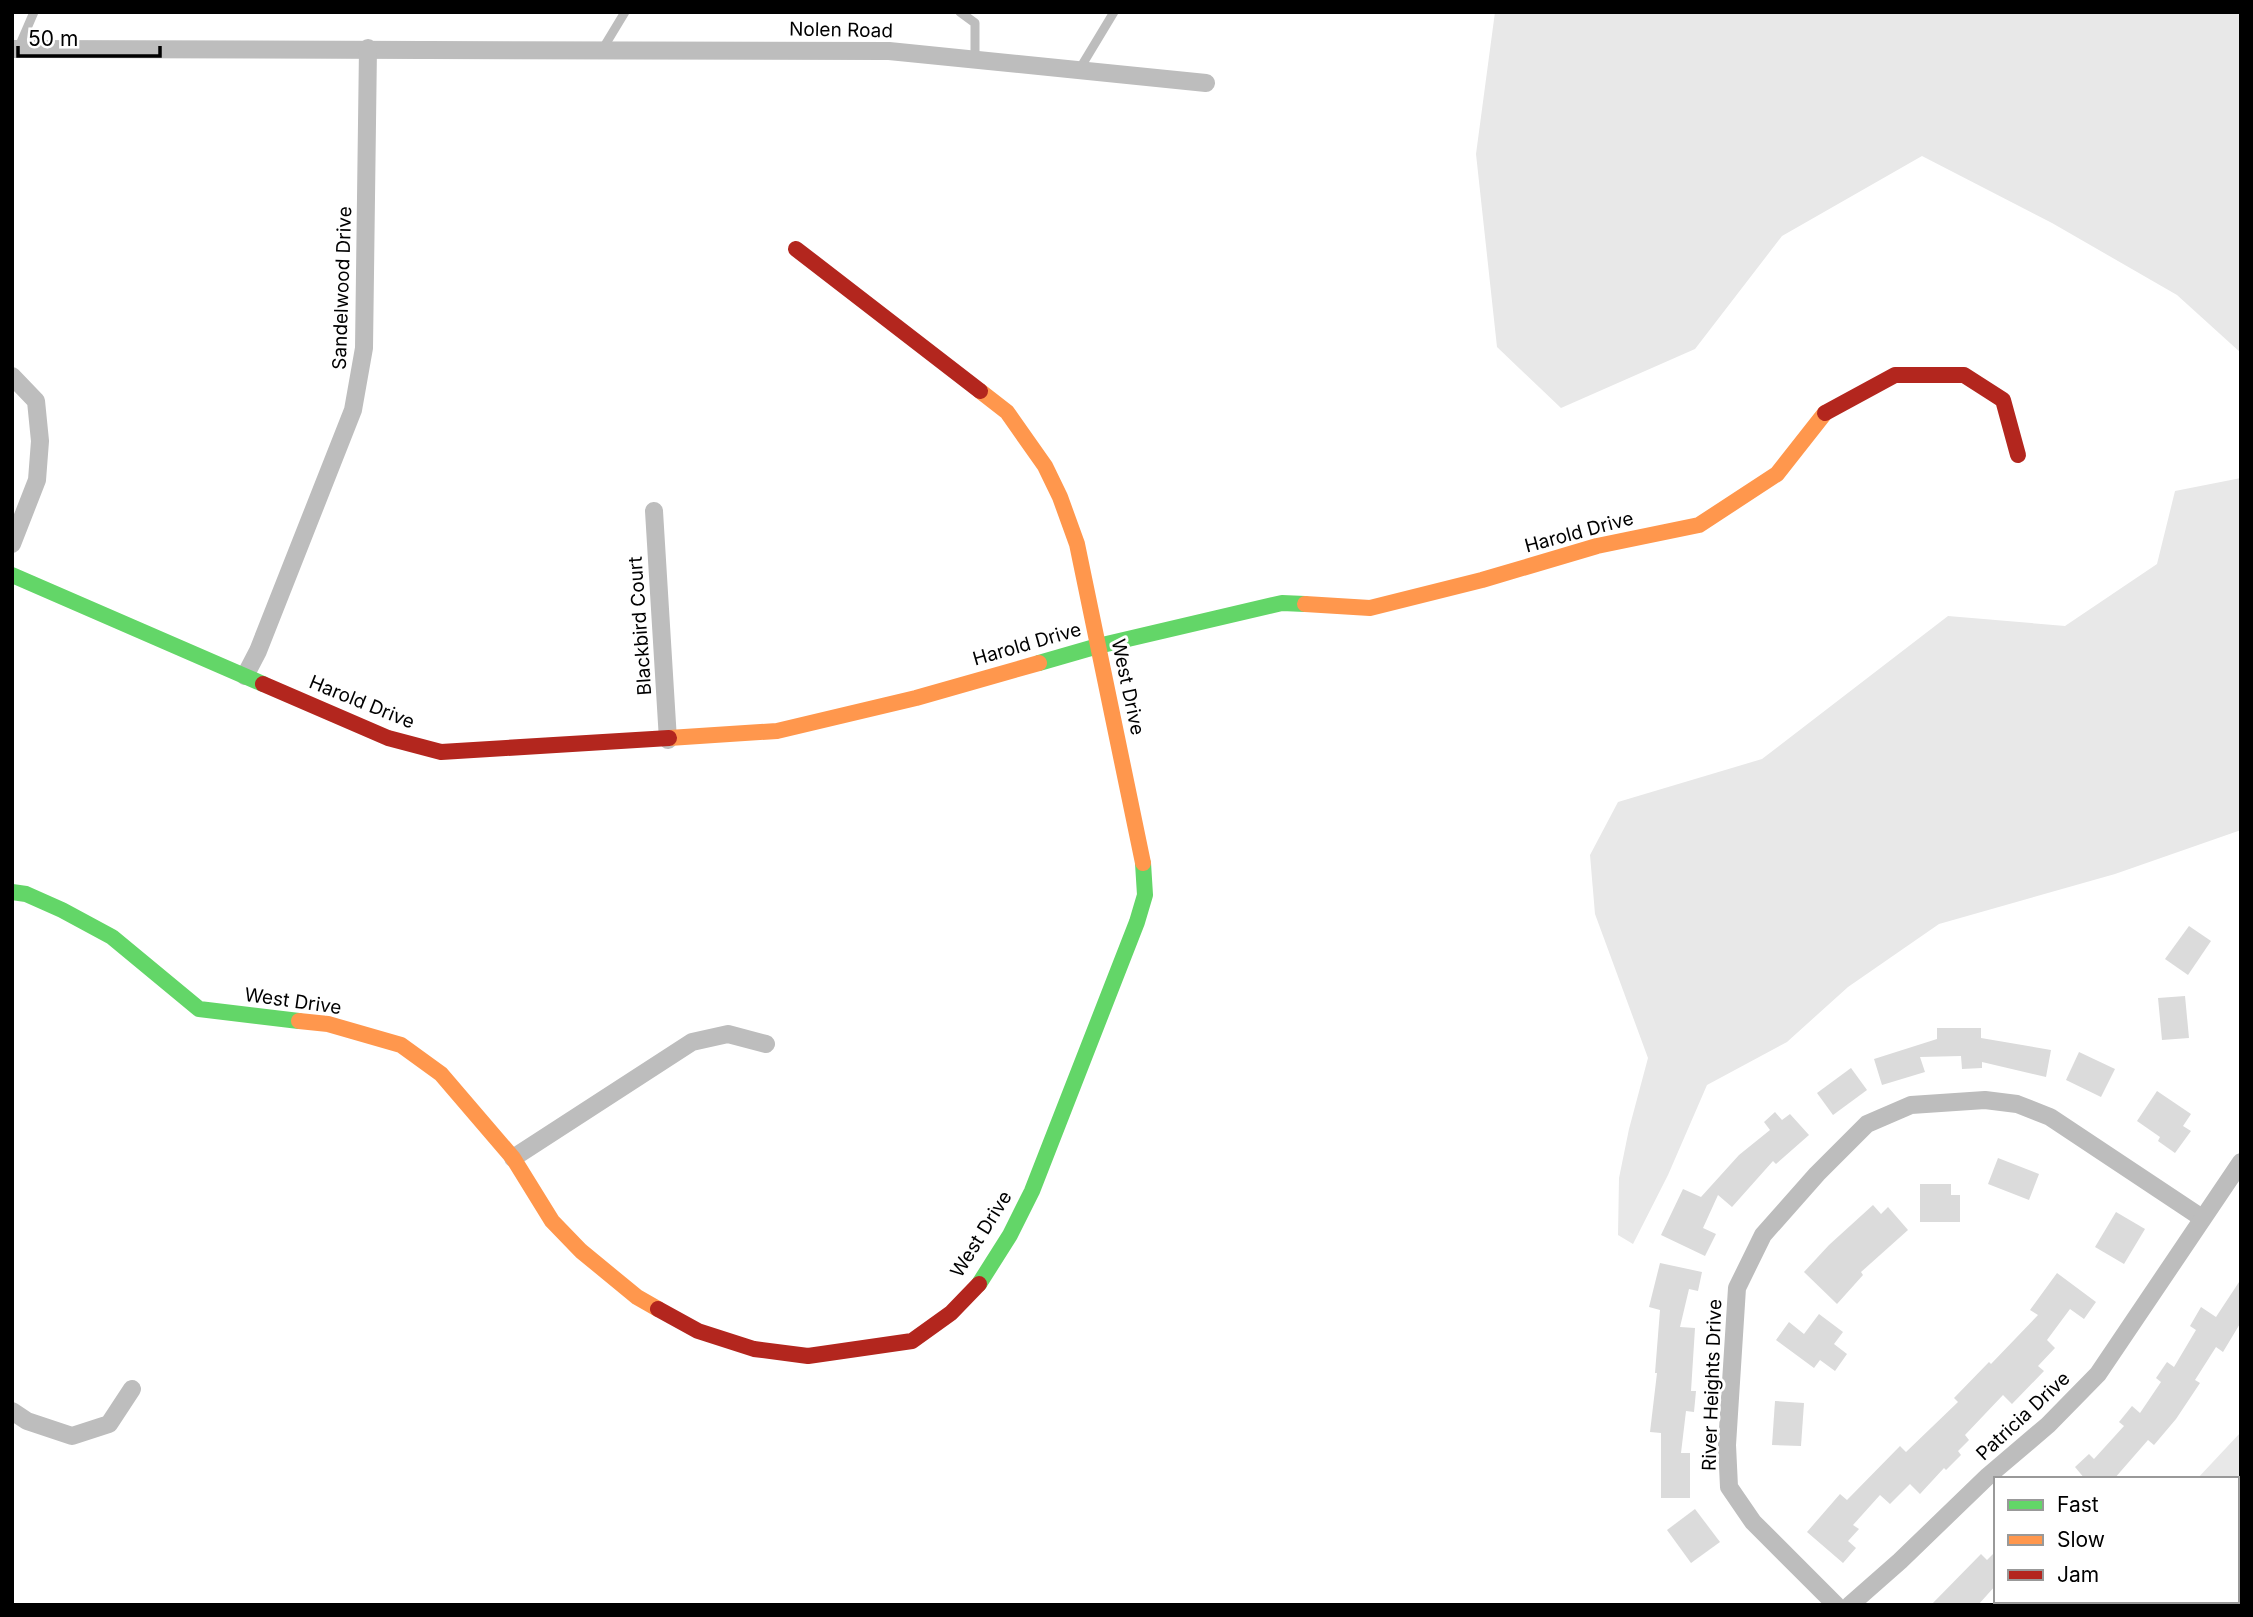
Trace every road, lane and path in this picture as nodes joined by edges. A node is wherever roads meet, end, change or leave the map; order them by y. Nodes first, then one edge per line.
1 (34, 12) edge
2 (625, 12) edge
3 (960, 12) edge
4 (1114, 12) edge
5 (369, 48) junction
6 (15, 49) edge
7 (603, 50) junction
8 (975, 60) junction
9 (1079, 70) junction
10 (1206, 83) dead end
11 (796, 248) dead end
12 (12, 376) edge
13 (2018, 455) dead end
14 (654, 511) dead end
15 (12, 544) edge
16 (12, 575) edge
17 (1098, 646) junction
18 (245, 676) junction
19 (668, 740) junction
20 (12, 892) edge
21 (766, 1044) dead end
22 (513, 1158) junction
23 (2241, 1162) edge
24 (2202, 1218) junction
25 (132, 1389) dead end
26 (12, 1411) edge
27 (1836, 1605) edge
28 (1850, 1605) edge

1 - 6 lane
2 - 7 lane
3 - 8 lane
4 - 9 lane
5 - 6 street, Nolen Road
5 - 7 street, Nolen Road
5 - 18 street, Sandelwood Drive
7 - 8 street, Nolen Road
8 - 9 street, Nolen Road
9 - 10 street, Nolen Road
11 - 17 street, West Drive
12 - 15 street
13 - 17 street, Harold Drive
14 - 19 street, Blackbird Court
16 - 18 street, Harold Drive
17 - 19 street, Harold Drive
17 - 22 street, West Drive
18 - 19 street, Harold Drive
20 - 22 street, West Drive
21 - 22 street
23 - 24 street, Patricia Drive
24 - 27 street, River Heights Drive
24 - 28 street, Patricia Drive
25 - 26 street

